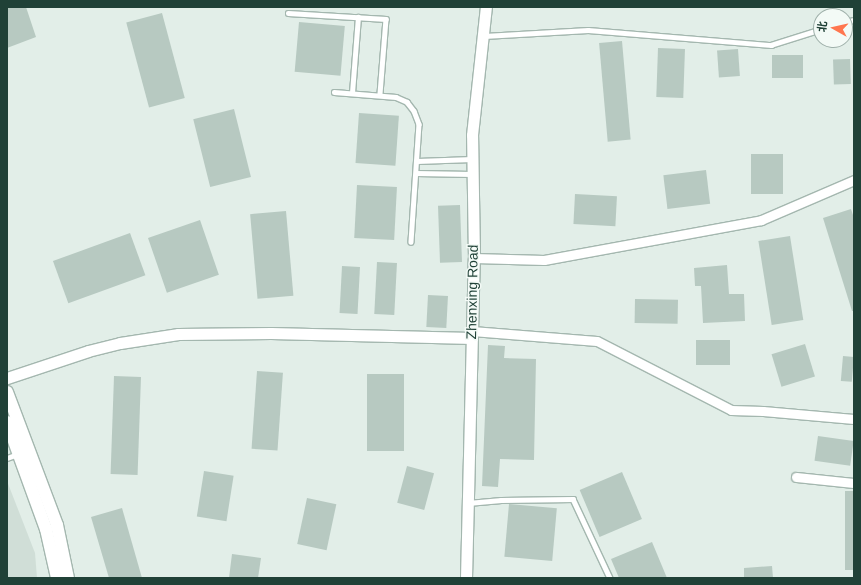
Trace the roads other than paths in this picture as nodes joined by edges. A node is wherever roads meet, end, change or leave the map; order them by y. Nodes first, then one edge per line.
1 (486, 7) edge
2 (288, 13) dead end
3 (358, 17) junction
4 (813, 31) edge
5 (483, 36) junction
6 (334, 92) dead end
7 (352, 93) junction
8 (380, 94) junction
9 (472, 159) junction
10 (417, 161) junction
11 (416, 173) junction
12 (472, 174) junction
13 (854, 180) edge
14 (411, 242) dead end
15 (474, 258) junction
16 (472, 335) junction
17 (7, 378) edge
18 (7, 392) edge
19 (854, 419) edge
20 (7, 422) edge
21 (24, 451) junction
22 (7, 458) edge
23 (796, 477) dead end
24 (854, 483) edge
25 (468, 503) junction
26 (57, 578) edge
27 (68, 578) edge
28 (466, 578) edge
29 (610, 578) edge

1 - 5 street, Zhenxing Road
2 - 3 lane
3 - 7 lane
3 - 8 lane
4 - 5 lane
5 - 9 street, Zhenxing Road
6 - 7 lane
7 - 8 lane
8 - 10 lane
9 - 10 lane
9 - 12 street, Zhenxing Road
10 - 11 lane
11 - 12 lane
11 - 14 lane
12 - 15 street, Zhenxing Road
13 - 15 street
15 - 16 street, Zhenxing Road
16 - 17 street
16 - 19 street
16 - 25 street, Zhenxing Road
18 - 21 main road
20 - 21 main road
21 - 22 lane
21 - 26 main road
21 - 27 main road
23 - 24 street
25 - 28 street, Zhenxing Road
25 - 29 lane

